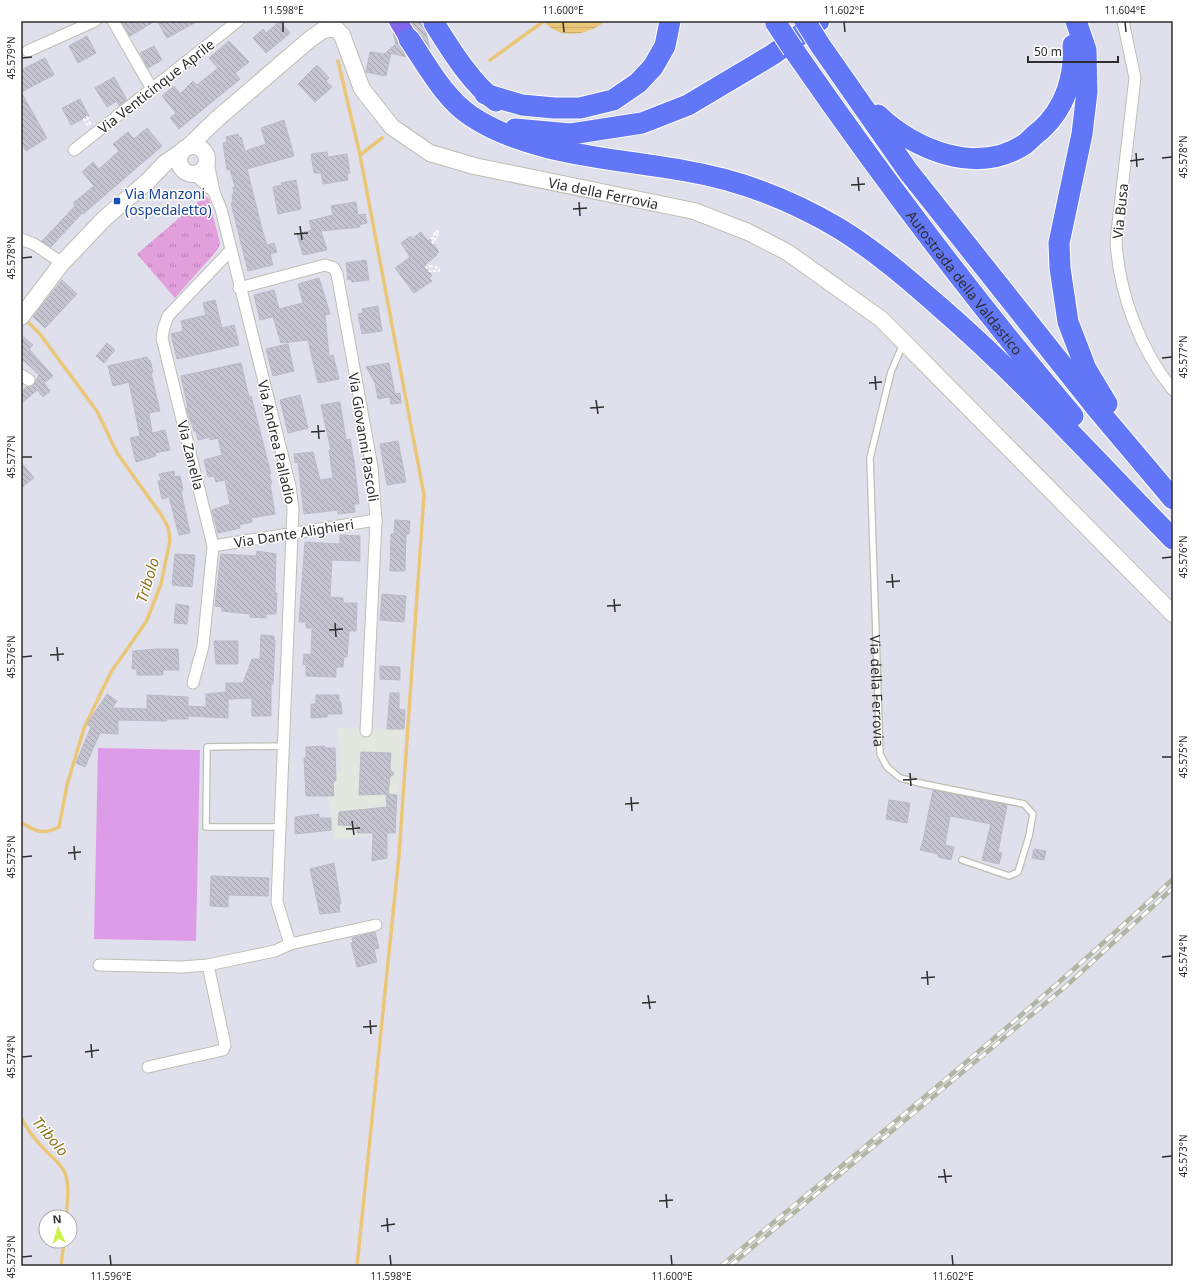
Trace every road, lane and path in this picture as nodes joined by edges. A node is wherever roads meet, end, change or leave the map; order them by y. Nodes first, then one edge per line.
1 (95, 21) edge
2 (113, 21) edge
3 (238, 21) edge
4 (398, 21) edge
5 (670, 21) edge
6 (805, 21) edge
7 (819, 21) edge
8 (1069, 21) edge
9 (1076, 21) edge
10 (1123, 21) edge
11 (434, 22) edge
12 (775, 22) edge
13 (337, 25) edge
14 (409, 39) joint
15 (28, 51) dead end
16 (826, 52) junction
17 (152, 89) junction
18 (485, 94) junction
19 (217, 119) junction
20 (490, 127) junction
21 (607, 129) junction
22 (74, 150) dead end
23 (185, 150) junction
24 (208, 159) junction
25 (190, 174) junction
26 (149, 180) junction
27 (214, 192) junction
28 (439, 232) joint
29 (21, 239) edge
30 (230, 251) junction
31 (62, 264) junction
32 (439, 271) joint
33 (239, 288) junction
34 (23, 315) edge
35 (903, 341) junction
36 (1173, 390) edge
37 (1173, 493) edge
38 (1173, 499) edge
39 (376, 520) junction
40 (1173, 531) edge
41 (294, 534) junction
42 (1173, 540) edge
43 (212, 546) junction
44 (1173, 614) edge
45 (193, 683) dead end
46 (366, 731) dead end
47 (284, 746) junction
48 (281, 827) junction
49 (962, 860) dead end
50 (376, 925) dead end
51 (290, 944) junction
52 (99, 965) dead end
53 (208, 965) junction
54 (148, 1067) dead end

1 - 15 street
2 - 17 street
3 - 17 street, Via Venticinque Aprile
4 - 14 main road
5 - 18 highway
6 - 16 highway, Autostrada della Valdastico, bridge
7 - 21 highway
8 - 16 highway
9 - 37 highway
10 - 36 street, Via Busa
11 - 18 highway
12 - 40 highway, Autostrada della Valdastico, bridge
13 - 19 street
13 - 35 street, Via della Ferrovia
14 - 20 highway
16 - 38 highway, Autostrada della Valdastico
17 - 22 street, Via Venticinque Aprile
18 - 21 highway
19 - 23 street
19 - 24 street
20 - 21 highway
20 - 42 highway
23 - 24 street
23 - 25 street
23 - 26 street
24 - 25 street
24 - 27 street, Via Andrea Palladio
25 - 26 street
25 - 27 street, Via Andrea Palladio
26 - 31 street
27 - 30 street, Via Andrea Palladio
28 - 28 path
29 - 31 street
30 - 33 street, Via Andrea Palladio
30 - 43 street, Via Zanella
31 - 34 street
32 - 32 path
33 - 39 street, Via Giovanni Pascoli
33 - 41 street, Via Andrea Palladio
35 - 44 street, Via della Ferrovia
35 - 49 lane, Via della Ferrovia
39 - 41 street, Via Dante Alighieri
39 - 46 street, Via Giovanni Pascoli
41 - 43 street, Via Dante Alighieri
41 - 47 street, Via Andrea Palladio
43 - 45 street, Via Zanella
47 - 48 street, Via Andrea Palladio
47 - 48 lane
48 - 51 street, Via Andrea Palladio
50 - 51 street
51 - 53 street
52 - 53 street
53 - 54 street

